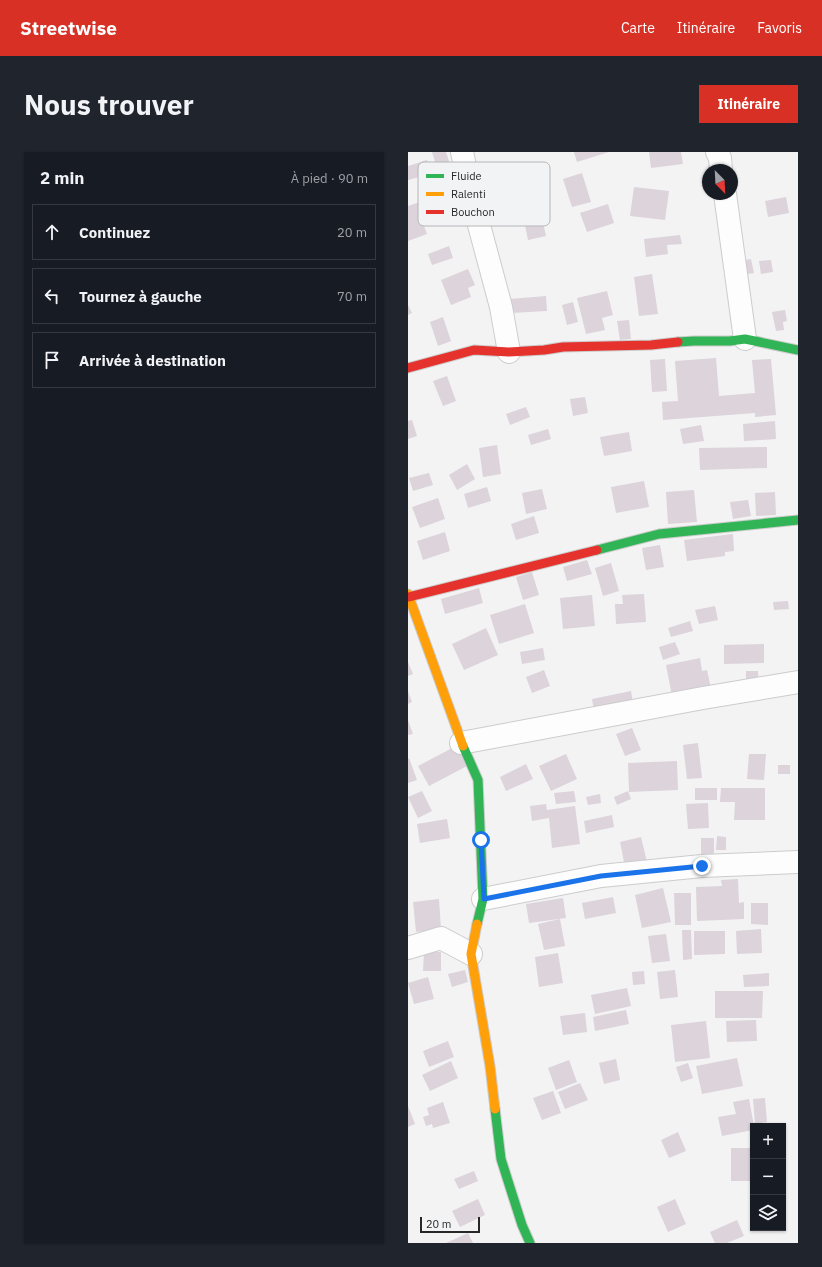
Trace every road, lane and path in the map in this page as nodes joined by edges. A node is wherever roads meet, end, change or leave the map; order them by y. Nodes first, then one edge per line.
1 (462, 152) edge
2 (717, 152) edge
3 (464, 162) edge
4 (720, 164) edge
5 (725, 200) edge
6 (479, 226) edge
7 (745, 339) junction
8 (798, 350) edge
9 (509, 352) junction
10 (408, 368) edge
11 (798, 520) edge
12 (408, 596) edge
13 (798, 682) edge
14 (461, 743) junction
15 (798, 862) edge
16 (484, 899) junction
17 (408, 948) edge
18 (471, 954) junction
19 (530, 1243) edge

1 - 3 street
2 - 4 street
5 - 7 street
6 - 9 street
7 - 8 street
7 - 9 street
9 - 10 street
11 - 12 street
12 - 14 street
13 - 14 street
14 - 16 street
15 - 16 street
16 - 18 street
17 - 18 street
18 - 19 street

